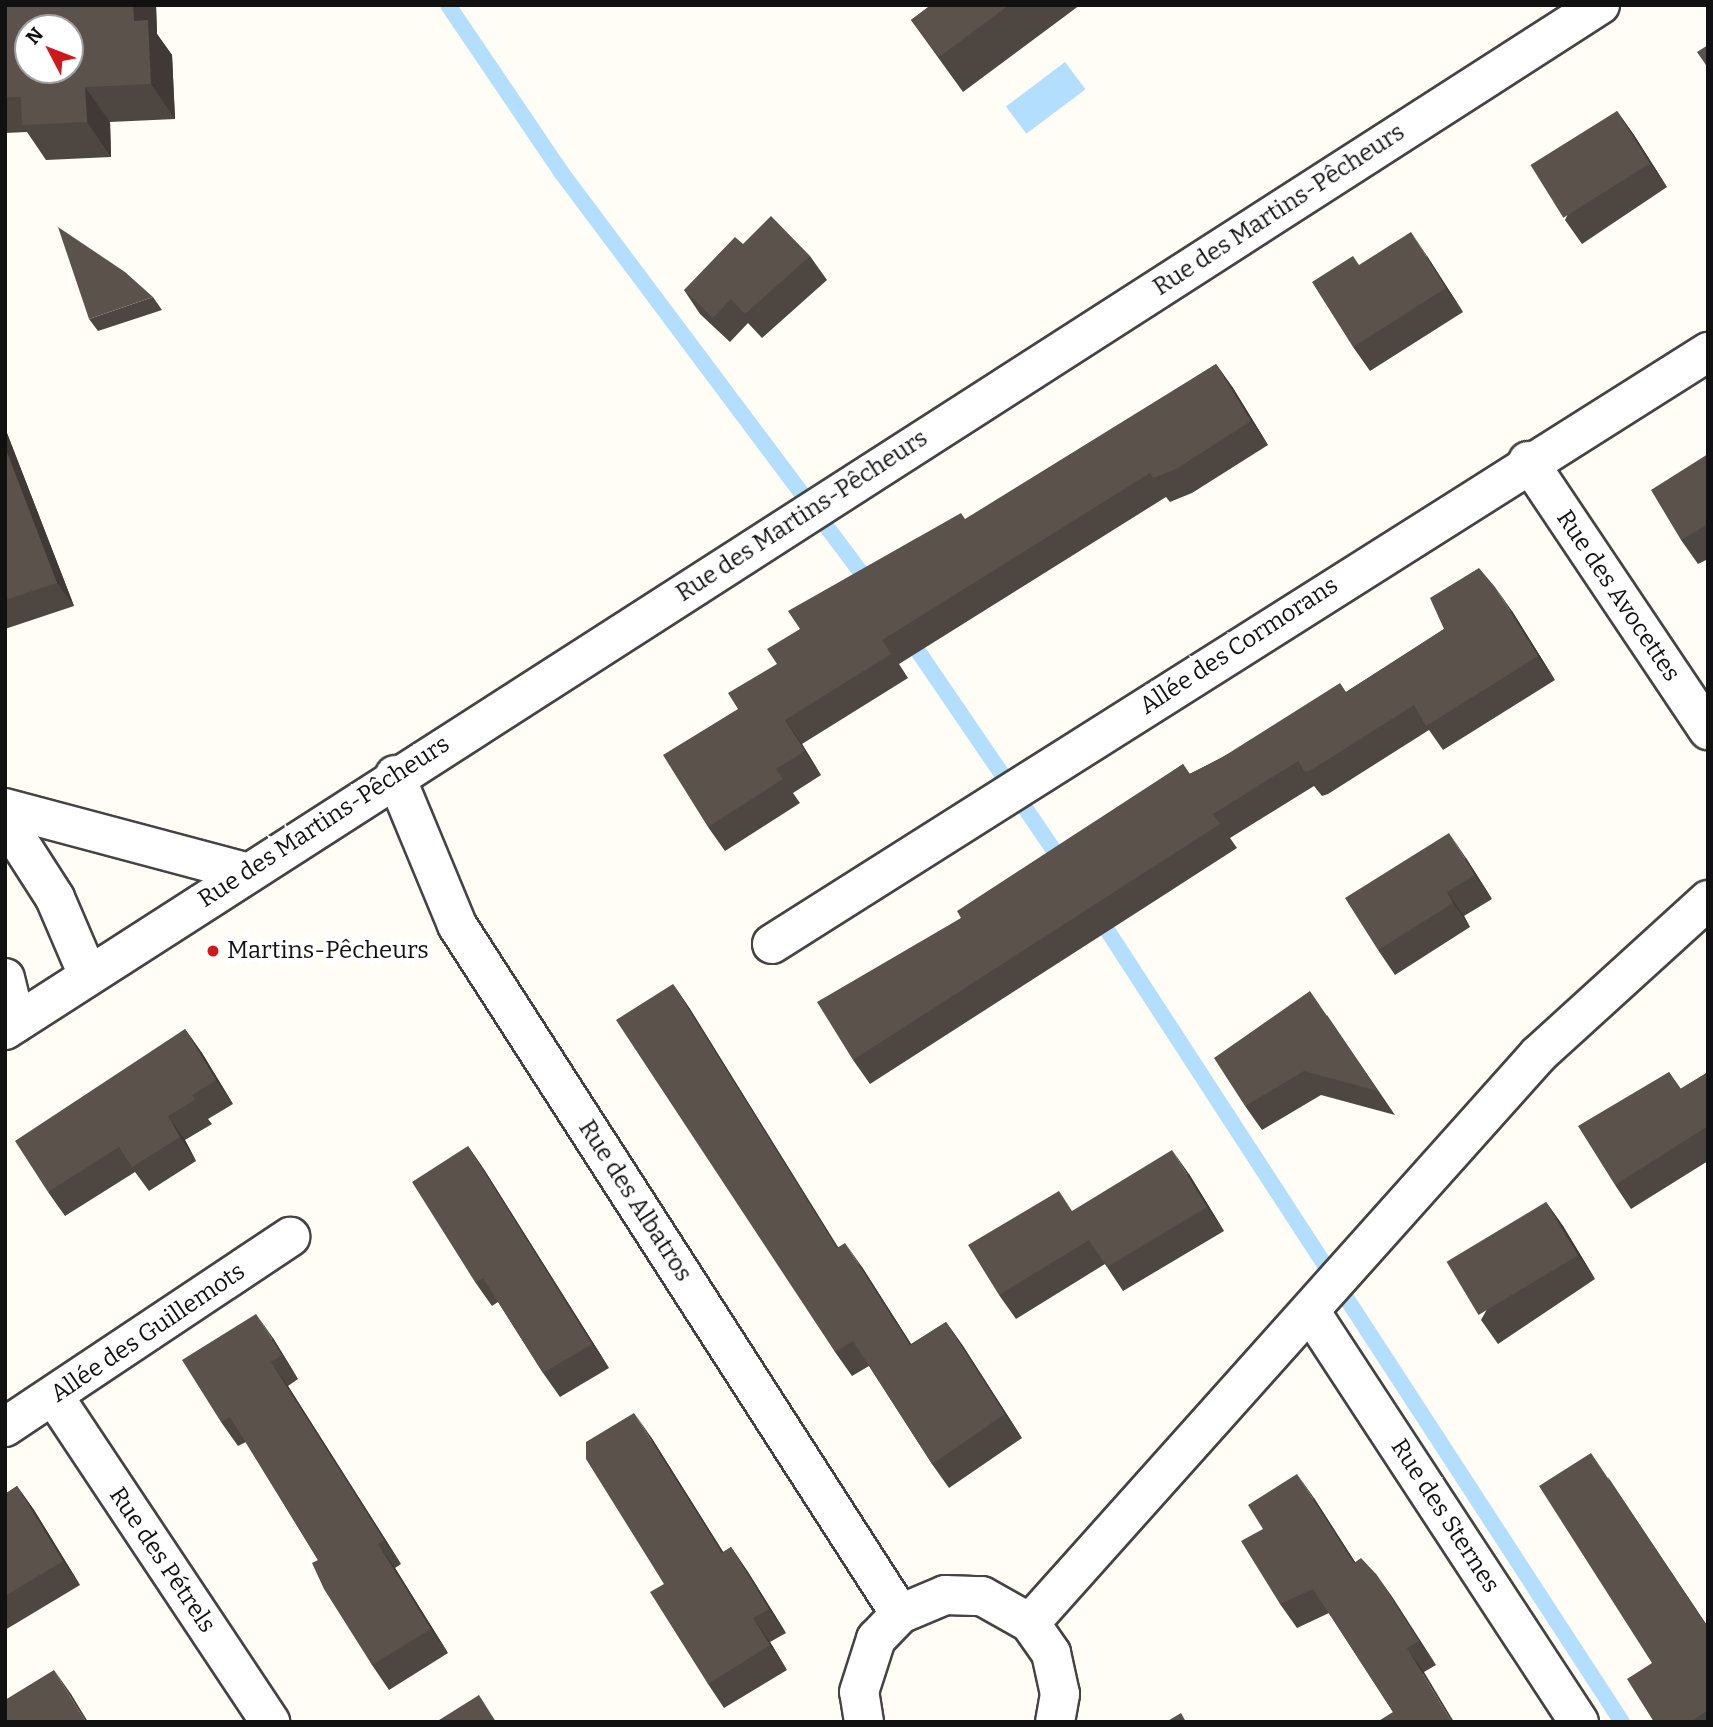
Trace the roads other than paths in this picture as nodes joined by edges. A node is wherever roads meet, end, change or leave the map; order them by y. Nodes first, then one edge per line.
1 (1601, 5) edge
2 (1708, 352) edge
3 (1528, 461) junction
4 (1708, 730) edge
5 (395, 775) junction
6 (5, 808) edge
7 (5, 820) edge
8 (246, 872) junction
9 (1708, 900) edge
10 (772, 944) dead end
11 (88, 975) junction
12 (5, 978) edge
13 (10, 1026) edge
14 (290, 1237) dead end
15 (1310, 1311) junction
16 (55, 1398) junction
17 (5, 1427) edge
18 (900, 1614) junction
19 (1030, 1623) junction
20 (270, 1722) edge
21 (864, 1722) edge
22 (1055, 1722) edge
23 (1579, 1722) edge

1 - 5 street, Rue des Martins-Pêcheurs
2 - 3 street, Allée des Cormorans
3 - 4 street, Rue des Avocettes
3 - 10 street, Allée des Cormorans
5 - 8 street, Rue des Martins-Pêcheurs
5 - 18 street, Rue des Albatros
6 - 8 street
7 - 11 street
8 - 11 street, Rue des Martins-Pêcheurs
9 - 15 street
11 - 13 street, Rue des Martins-Pêcheurs
12 - 13 street
14 - 16 street, Allée des Guillemots
15 - 19 street
15 - 23 street, Rue des Sternes
16 - 17 street, Allée des Guillemots
16 - 20 street, Rue des Pétrels
18 - 19 street
18 - 21 street
19 - 22 street

